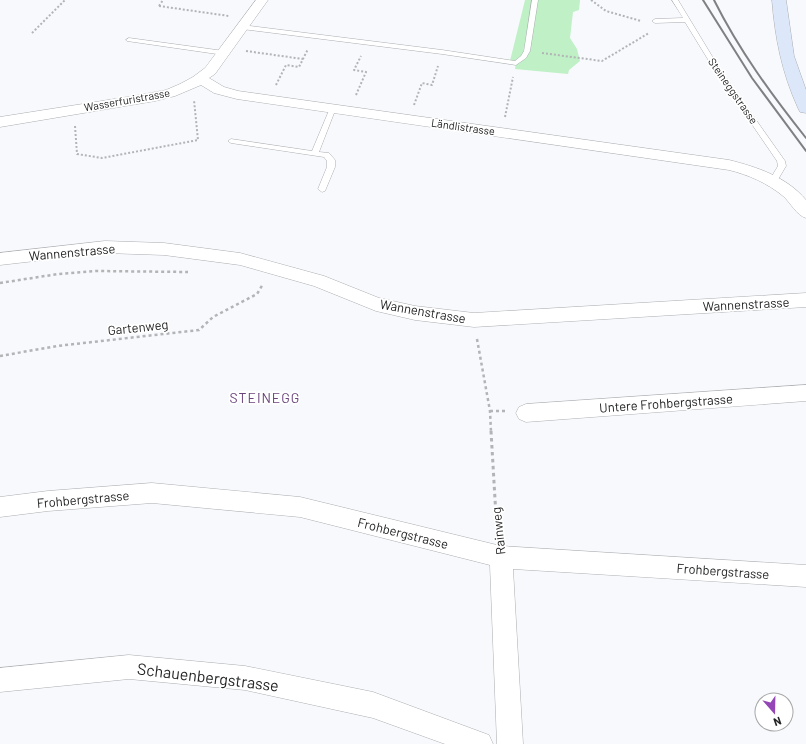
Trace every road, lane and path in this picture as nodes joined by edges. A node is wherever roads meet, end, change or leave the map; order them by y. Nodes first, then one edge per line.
1 (65, 0) edge
2 (163, 0) edge
3 (262, 0) edge
4 (535, 0) edge
5 (591, 0) edge
6 (675, 0) edge
7 (779, 0) edge
8 (686, 20) junction
9 (655, 21) joint
10 (645, 22) junction
11 (245, 23) junction
12 (32, 33) dead end
13 (315, 36) junction
14 (129, 40) dead end
15 (367, 42) junction
16 (225, 51) junction
17 (527, 51) junction
18 (442, 52) junction
19 (303, 59) junction
20 (516, 63) junction
21 (201, 79) junction
22 (194, 99) dead end
23 (269, 99) junction
24 (333, 108) junction
25 (806, 108) edge
26 (74, 110) junction
27 (349, 110) junction
28 (410, 119) junction
29 (0, 122) edge
30 (501, 132) junction
31 (231, 141) dead end
32 (315, 152) junction
33 (773, 182) junction
34 (322, 189) dead end
35 (806, 212) edge
36 (0, 259) edge
37 (189, 272) dead end
38 (0, 283) edge
39 (256, 283) dead end
40 (263, 284) junction
41 (270, 287) dead end
42 (806, 300) edge
43 (474, 320) junction
44 (0, 356) edge
45 (806, 393) edge
46 (526, 413) dead end
47 (0, 507) edge
48 (501, 557) junction
49 (806, 576) edge
50 (0, 680) edge
51 (480, 744) edge
52 (510, 744) edge

1 - 12 path
2 - 11 path
3 - 11 street, Wasserfuristrasse
4 - 17 lane
5 - 10 path
6 - 8 lane, Steineggstrasse
7 - 25 street
8 - 9 lane
8 - 33 lane, Steineggstrasse
9 - 10 path
10 - 17 path
11 - 13 lane
11 - 16 street, Wasserfuristrasse
13 - 15 lane
13 - 19 path
14 - 16 lane
15 - 18 lane
15 - 27 path
16 - 19 path
16 - 21 street, Wasserfuristrasse
17 - 20 lane
18 - 20 lane
18 - 28 path
19 - 23 path
20 - 30 path
21 - 23 street, Ländlistrasse
21 - 26 street, Wasserfuristrasse
22 - 26 path
23 - 24 street, Ländlistrasse
24 - 27 street, Ländlistrasse
24 - 32 lane
26 - 29 street, Wasserfuristrasse
27 - 28 street, Ländlistrasse
28 - 30 street, Ländlistrasse
30 - 33 street, Ländlistrasse
31 - 32 lane
32 - 34 lane
33 - 35 street
36 - 43 street, Wannenstrasse
37 - 38 path
39 - 40 path
40 - 41 path
40 - 44 path, Gartenweg
42 - 43 street, Wannenstrasse
43 - 48 path, Rainweg
45 - 46 street, Untere Frohbergstrasse
47 - 48 street, Frohbergstrasse
48 - 49 street, Frohbergstrasse
48 - 52 street, Rainweg
50 - 51 street, Schauenbergstrasse

